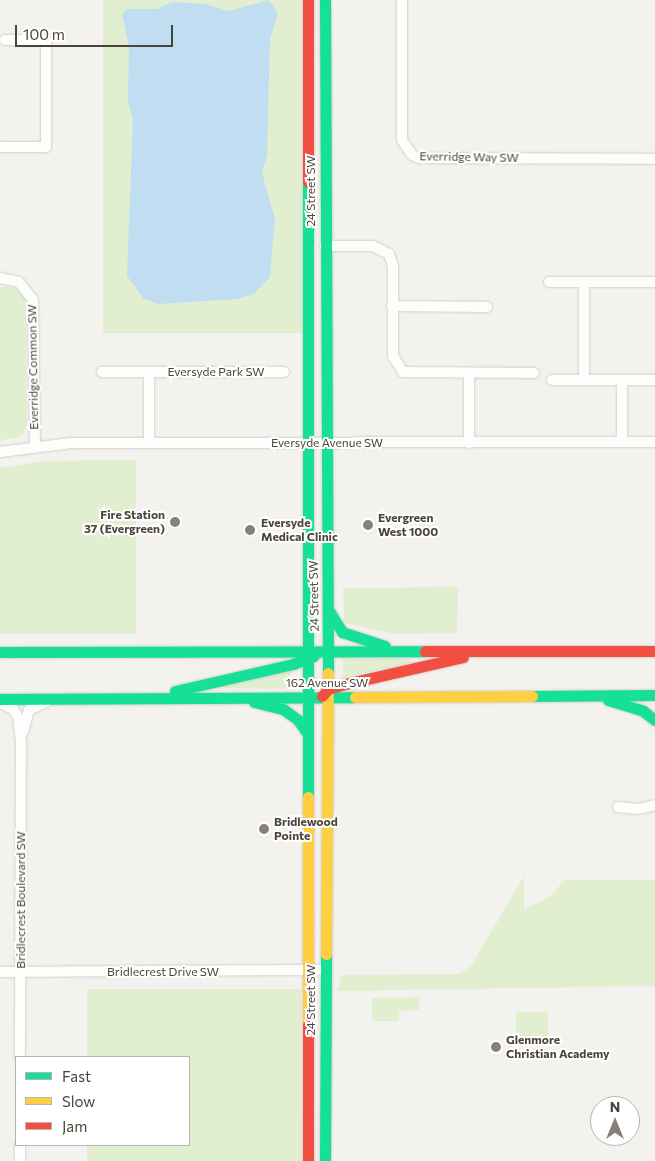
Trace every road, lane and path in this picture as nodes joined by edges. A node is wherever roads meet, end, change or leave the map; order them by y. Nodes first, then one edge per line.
1 (308, 0) edge
2 (325, 0) edge
3 (402, 0) edge
4 (5, 40) dead end
5 (0, 147) edge
6 (655, 158) edge
7 (325, 246) junction
8 (0, 278) edge
9 (549, 282) dead end
10 (584, 282) junction
11 (655, 282) edge
12 (392, 306) junction
13 (487, 306) dead end
14 (102, 372) dead end
15 (149, 372) junction
16 (284, 372) dead end
17 (469, 373) junction
18 (534, 373) dead end
19 (552, 380) dead end
20 (584, 380) junction
21 (622, 380) junction
22 (655, 380) edge
23 (325, 442) junction
24 (469, 442) junction
25 (622, 442) junction
26 (655, 442) edge
27 (149, 443) junction
28 (307, 443) junction
29 (35, 445) junction
30 (0, 452) edge
31 (328, 609) junction
32 (324, 651) junction
33 (408, 651) junction
34 (494, 651) junction
35 (631, 651) junction
36 (655, 651) edge
37 (0, 652) edge
38 (307, 656) junction
39 (655, 663) edge
40 (326, 694) junction
41 (588, 695) junction
42 (655, 695) edge
43 (142, 697) junction
44 (234, 697) junction
45 (0, 699) edge
46 (58, 699) junction
47 (307, 702) junction
48 (0, 703) edge
49 (655, 720) edge
50 (307, 733) junction
51 (21, 743) junction
52 (655, 805) edge
53 (618, 807) dead end
54 (325, 970) junction
55 (0, 972) edge
56 (21, 972) junction
57 (309, 972) junction
58 (20, 1056) edge
59 (20, 1146) edge
60 (20, 1161) edge
61 (308, 1161) edge
62 (325, 1161) edge

1 - 28 street, 24 Street SW
2 - 7 street, 24 Street SW
3 - 6 street, Everridge Way SW
4 - 5 street
7 - 12 street
7 - 23 street, 24 Street SW
8 - 29 street, Everridge Common SW
9 - 10 street
10 - 11 street
10 - 20 street
12 - 13 street
12 - 17 street
14 - 15 street, Eversyde Park SW
15 - 16 street, Eversyde Park SW
15 - 27 street
17 - 18 street
17 - 24 street
19 - 20 street
20 - 21 street
21 - 22 street
21 - 25 street
23 - 24 street, Eversyde Avenue SW
23 - 28 street, Eversyde Avenue SW
23 - 31 street, 24 Street SW
24 - 25 street, Eversyde Avenue SW
25 - 26 street, Eversyde Avenue SW
27 - 28 street, Eversyde Avenue SW
27 - 29 street, Eversyde Avenue SW
28 - 38 street, 24 Street SW
29 - 30 street, Eversyde Avenue SW
31 - 32 street, 24 Street SW
31 - 33 street
32 - 33 street
32 - 38 street
32 - 40 street, 24 Street SW
33 - 34 street
34 - 35 street
34 - 40 street
35 - 36 street
35 - 39 street
37 - 38 street
38 - 43 street
38 - 47 street, 24 Street SW
40 - 41 street, 162 Avenue SW
40 - 47 street, 162 Avenue SW
40 - 54 street, 24 Street SW
41 - 42 street, 162 Avenue SW
41 - 49 street
43 - 44 street, 162 Avenue SW
43 - 46 street, 162 Avenue SW
44 - 47 street, 162 Avenue SW
44 - 50 street
45 - 46 street, 162 Avenue SW
46 - 51 street
47 - 50 street, 24 Street SW
48 - 51 street
50 - 57 street, 24 Street SW
51 - 56 street, Bridlecrest Boulevard SW
52 - 53 street
54 - 57 street, Bridlecrest Drive SW
54 - 62 street, 24 Street SW
55 - 56 street, Bridlecrest Drive SW
56 - 57 street, Bridlecrest Drive SW
56 - 58 street, Bridlecrest Boulevard SW
57 - 61 street, 24 Street SW
59 - 60 street

